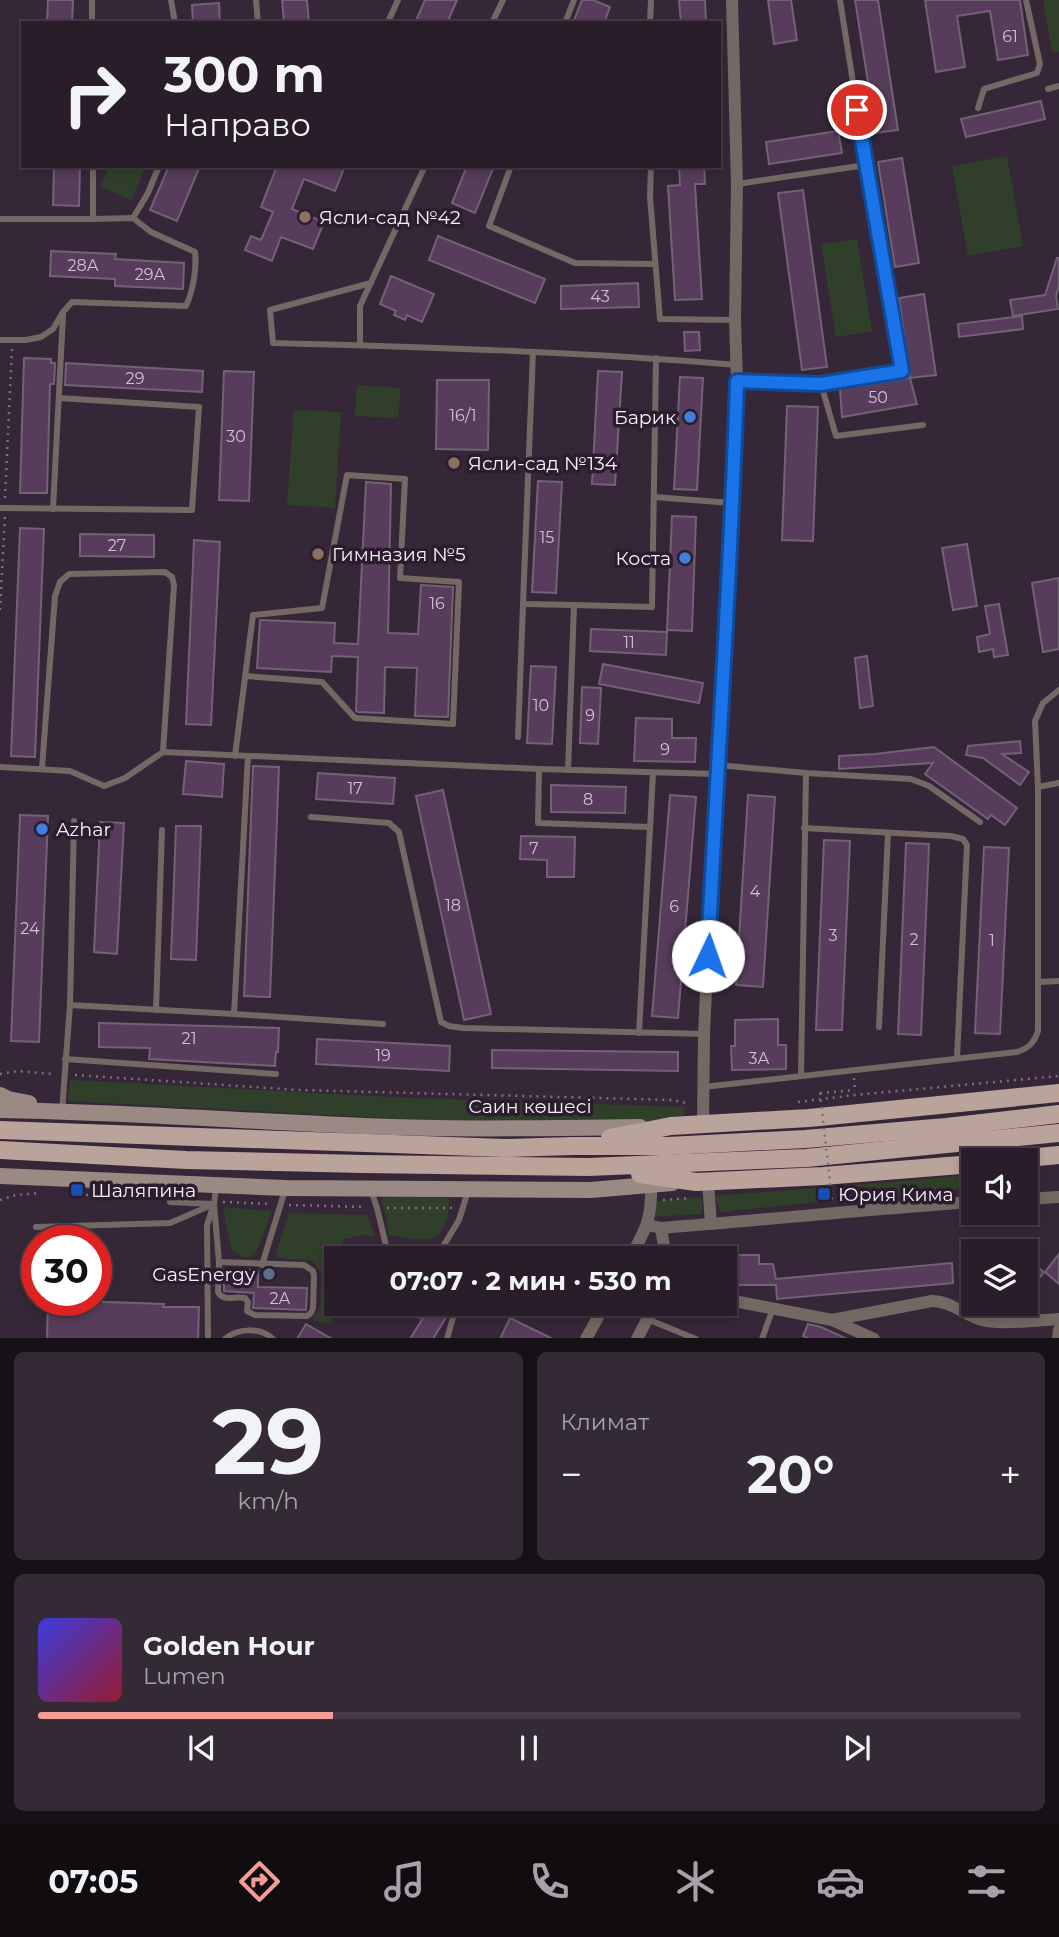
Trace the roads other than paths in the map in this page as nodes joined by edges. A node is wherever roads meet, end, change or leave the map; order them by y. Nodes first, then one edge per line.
1 (92, 0) edge
2 (171, 0) edge
3 (256, 0) edge
4 (398, 0) edge
5 (503, 0) edge
6 (574, 0) edge
7 (651, 0) edge
8 (732, 0) edge
9 (840, 0) edge
10 (1026, 0) edge
11 (92, 21) edge
12 (175, 21) edge
13 (258, 21) edge
14 (388, 21) edge
15 (493, 21) edge
16 (566, 21) edge
17 (650, 21) edge
18 (1059, 86) edge
19 (1048, 89) dead end
20 (978, 108) dead end
21 (866, 165) junction
22 (93, 168) edge
23 (158, 168) edge
24 (424, 168) edge
25 (510, 168) edge
26 (651, 168) edge
27 (737, 184) junction
28 (133, 218) junction
29 (0, 219) edge
30 (93, 219) junction
31 (655, 264) junction
32 (371, 283) junction
33 (63, 312) junction
34 (735, 320) junction
35 (0, 340) edge
36 (360, 345) junction
37 (533, 352) junction
38 (656, 358) junction
39 (737, 365) junction
40 (737, 381) junction
41 (821, 384) junction
42 (59, 398) junction
43 (923, 425) dead end
44 (654, 497) junction
45 (733, 503) junction
46 (2, 508) edge
47 (54, 509) junction
48 (523, 604) junction
49 (574, 605) junction
50 (245, 676) junction
51 (1059, 691) edge
52 (518, 737) dead end
53 (163, 752) junction
54 (235, 756) junction
55 (248, 756) junction
56 (0, 767) edge
57 (42, 768) junction
58 (539, 769) junction
59 (568, 770) junction
60 (717, 770) junction
61 (653, 773) junction
62 (806, 773) junction
63 (1059, 783) edge
64 (1038, 787) junction
65 (311, 817) dead end
66 (74, 821) dead end
67 (980, 822) dead end
68 (650, 827) junction
69 (804, 828) junction
70 (162, 830) dead end
71 (888, 833) junction
72 (1059, 981) edge
73 (1038, 982) junction
74 (70, 1005) junction
75 (156, 1010) junction
76 (234, 1014) junction
77 (383, 1024) dead end
78 (880, 1027) dead end
79 (639, 1033) junction
80 (704, 1034) junction
81 (957, 1058) junction
82 (65, 1059) junction
83 (276, 1074) dead end
84 (801, 1076) junction
85 (703, 1087) junction
86 (1059, 1093) edge
87 (0, 1095) edge
88 (0, 1110) edge
89 (62, 1111) junction
90 (871, 1112) junction
91 (1059, 1114) edge
92 (703, 1116) junction
93 (671, 1126) junction
94 (946, 1127) junction
95 (0, 1130) edge
96 (1059, 1133) edge
97 (572, 1146) junction
98 (932, 1147) junction
99 (0, 1150) edge
100 (1059, 1155) edge
101 (1038, 1157) edge
102 (961, 1165) edge
103 (588, 1167) junction
104 (845, 1173) junction
105 (3, 1178) edge
106 (702, 1182) junction
107 (216, 1184) junction
108 (651, 1185) junction
109 (286, 1188) junction
110 (371, 1188) junction
111 (468, 1189) junction
112 (1059, 1197) edge
113 (1038, 1198) edge
114 (170, 1202) dead end
115 (961, 1203) edge
116 (214, 1204) junction
117 (711, 1224) junction
118 (103, 1225) edge
119 (654, 1226) junction
120 (385, 1246) edge
121 (443, 1246) edge
122 (639, 1246) edge
123 (662, 1246) edge
124 (219, 1262) junction
125 (262, 1265) junction
126 (737, 1301) edge
127 (773, 1308) junction
128 (453, 1316) edge
129 (598, 1316) edge
130 (649, 1316) edge
131 (647, 1319) junction
132 (1059, 1319) edge
133 (832, 1320) junction
134 (208, 1338) edge
135 (226, 1338) edge
136 (272, 1338) edge
137 (447, 1338) edge
138 (587, 1338) edge
139 (638, 1338) edge
140 (694, 1338) edge
141 (762, 1338) edge
142 (872, 1338) edge

1 - 11 lane
2 - 12 lane
3 - 13 lane
4 - 14 lane
5 - 15 lane
6 - 16 lane
7 - 17 lane
8 - 27 street
9 - 21 lane
10 - 20 lane
18 - 19 lane
21 - 27 lane
21 - 41 lane
22 - 30 lane
23 - 28 lane
24 - 32 lane
25 - 31 lane
26 - 31 lane
27 - 34 street
28 - 30 lane
28 - 33 lane
29 - 30 lane
31 - 34 lane
32 - 36 lane
32 - 36 lane
33 - 35 lane
33 - 42 lane
34 - 39 street
36 - 37 lane
37 - 38 lane
37 - 48 lane
38 - 39 lane
38 - 44 lane
39 - 40 street
40 - 41 lane
40 - 45 street
41 - 43 lane
42 - 47 lane
42 - 47 lane
44 - 45 lane
44 - 49 lane
45 - 60 street
46 - 47 lane
48 - 49 lane
48 - 52 lane
49 - 59 lane
50 - 50 lane
50 - 54 lane
51 - 64 lane
53 - 54 lane
53 - 57 lane
53 - 57 lane
54 - 55 lane
55 - 58 lane
55 - 76 lane
56 - 57 lane
58 - 59 lane
58 - 68 lane
59 - 61 lane
60 - 61 lane
60 - 62 lane
60 - 80 street
61 - 68 lane
62 - 67 lane
62 - 69 lane
63 - 64 lane
64 - 73 lane
65 - 79 lane
66 - 74 lane
68 - 79 lane
69 - 71 lane
69 - 84 lane
70 - 75 lane
71 - 78 lane
71 - 81 lane
72 - 73 lane
73 - 81 lane
74 - 75 lane
74 - 82 lane
75 - 76 lane
76 - 77 lane
79 - 80 lane
80 - 85 street
81 - 84 lane
82 - 83 lane
82 - 89 lane
84 - 85 lane
85 - 92 street
86 - 90 main road, Саин көшесі
87 - 89 main road
88 - 89 main road, Саин көшесі
89 - 93 main road, Саин көшесі
90 - 92 main road, Саин көшесі
90 - 94 main road
91 - 94 main road, Саин көшесі
92 - 93 main road, Саин көшесі
93 - 97 main road
94 - 97 main road, Саин көшесі
95 - 97 main road, Саин көшесі
96 - 98 main road
98 - 103 main road
98 - 104 main road
99 - 103 main road
100 - 101 main road
102 - 104 main road
103 - 106 main road
104 - 106 main road
105 - 107 main road
106 - 108 main road
106 - 117 street
107 - 109 main road
107 - 116 lane
108 - 111 main road
108 - 119 street
109 - 110 main road
109 - 125 lane
110 - 111 main road
110 - 120 lane
111 - 121 lane
112 - 113 street
114 - 116 lane
115 - 117 street
116 - 118 lane
116 - 124 lane
116 - 134 lane
117 - 119 street
119 - 122 street
119 - 123 street
124 - 125 lane
124 - 125 lane
126 - 127 street
127 - 133 street
127 - 141 lane
128 - 137 lane
129 - 138 street
130 - 131 street
131 - 139 street
131 - 140 lane
132 - 133 street
133 - 142 street
135 - 136 lane

